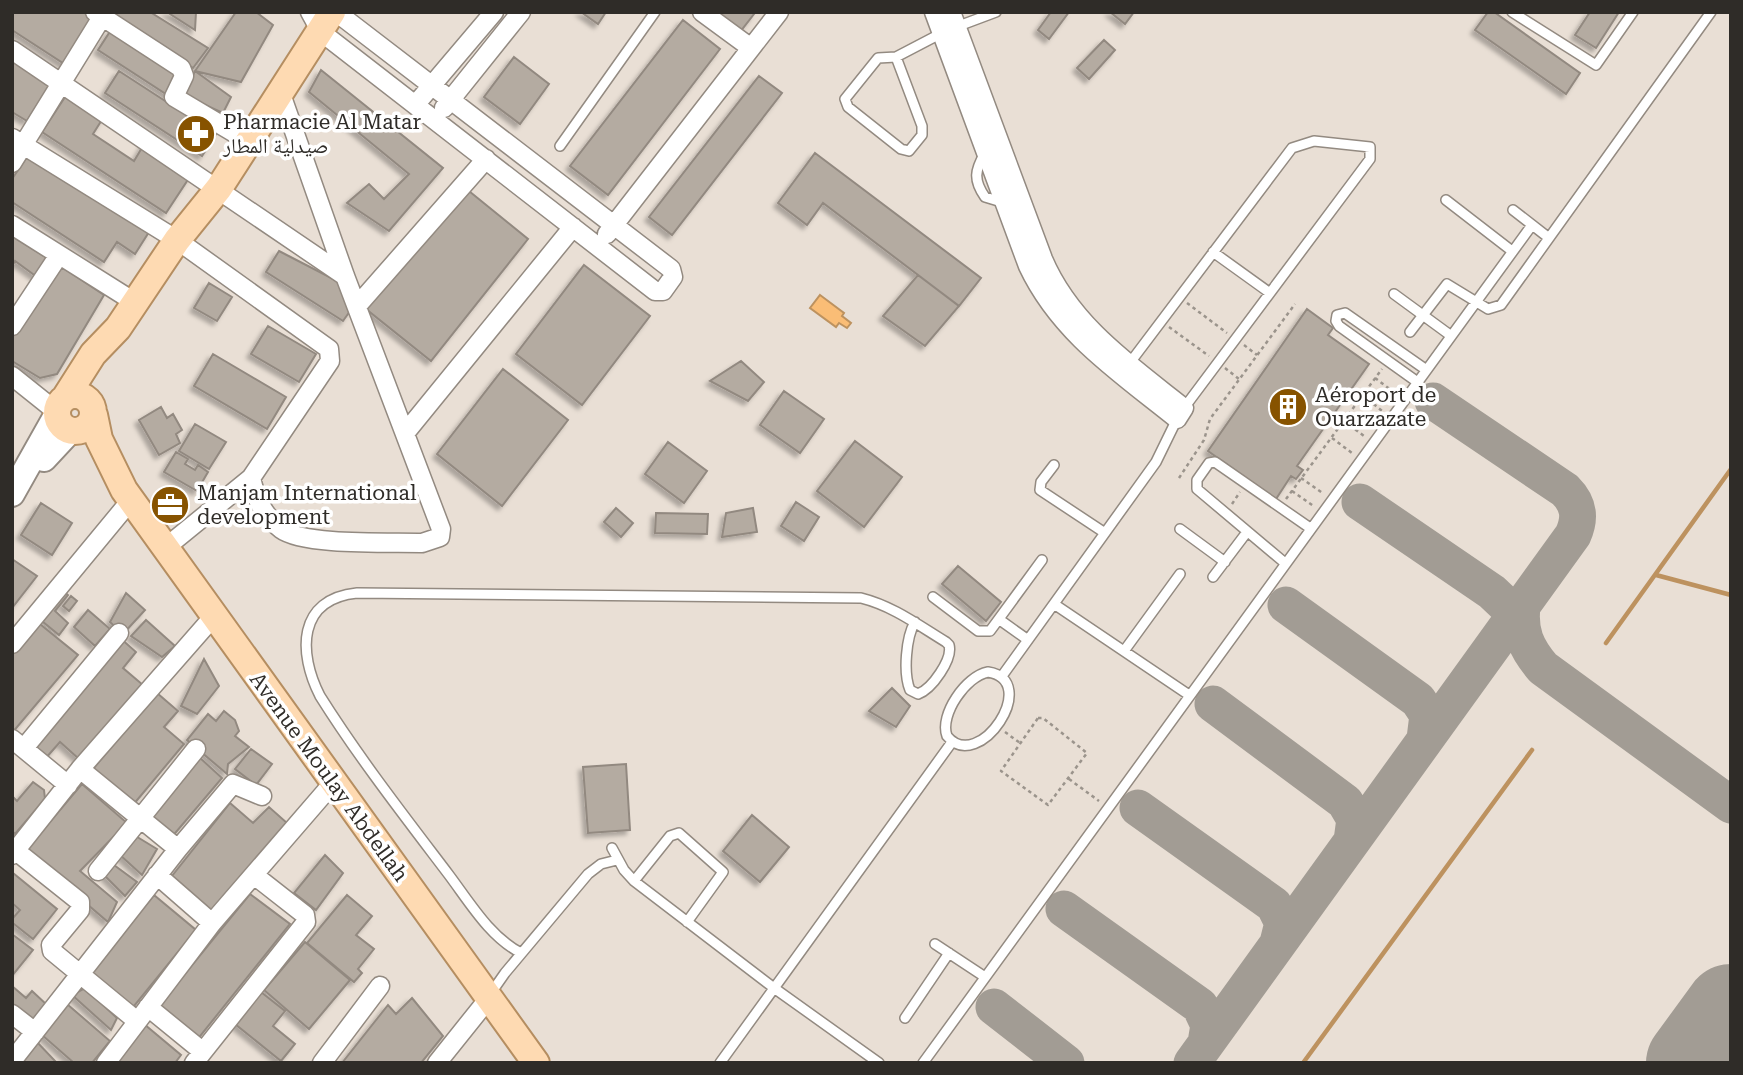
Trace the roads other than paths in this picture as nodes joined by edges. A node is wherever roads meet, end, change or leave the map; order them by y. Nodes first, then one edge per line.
1 (494, 12) edge
2 (521, 12) edge
3 (655, 12) edge
4 (702, 12) edge
5 (779, 12) edge
6 (934, 12) edge
7 (996, 12) edge
8 (1633, 12) edge
9 (1711, 12) edge
10 (1516, 13) edge
11 (99, 15) edge
12 (325, 17) edge
13 (950, 24) edge
14 (751, 48) junction
15 (12, 50) edge
16 (896, 57) junction
17 (62, 82) junction
18 (431, 85) junction
19 (281, 94) junction
20 (450, 100) junction
21 (416, 104) junction
22 (435, 119) junction
23 (248, 141) junction
24 (18, 142) edge
25 (560, 146) dead end
26 (486, 159) junction
27 (12, 163) edge
28 (219, 188) junction
29 (1446, 200) dead end
30 (1513, 210) dead end
31 (12, 225) edge
32 (1532, 225) junction
33 (613, 226) junction
34 (573, 227) junction
35 (1549, 238) junction
36 (177, 240) junction
37 (598, 245) junction
38 (1512, 251) junction
39 (1213, 252) junction
40 (59, 255) junction
41 (345, 276) junction
42 (1270, 293) junction
43 (1394, 295) dead end
44 (1475, 301) junction
45 (136, 303) junction
46 (357, 306) junction
47 (1422, 315) junction
48 (12, 326) edge
49 (1410, 332) dead end
50 (1450, 335) junction
51 (1397, 349) junction
52 (1388, 361) junction
53 (1129, 365) junction
54 (1425, 369) junction
55 (20, 381) edge
56 (1416, 381) junction
57 (72, 413) junction
58 (1181, 413) junction
59 (406, 432) junction
60 (1054, 465) dead end
61 (251, 478) junction
62 (17, 486) edge
63 (128, 495) junction
64 (1310, 528) junction
65 (1180, 529) dead end
66 (1247, 532) junction
67 (1105, 533) junction
68 (165, 548) junction
69 (1042, 560) dead end
70 (1225, 562) junction
71 (1285, 563) junction
72 (1180, 574) dead end
73 (1213, 578) dead end
74 (933, 597) dead end
75 (1054, 604) junction
76 (214, 616) junction
77 (1000, 620) junction
78 (915, 622) junction
79 (119, 634) dead end
80 (1028, 640) junction
81 (12, 644) edge
82 (1124, 651) junction
83 (1002, 676) junction
84 (1189, 695) junction
85 (952, 742) junction
86 (18, 744) edge
87 (196, 749) dead end
88 (80, 769) junction
89 (333, 783) junction
90 (68, 785) junction
91 (262, 796) dead end
92 (141, 818) junction
93 (15, 846) edge
94 (612, 848) dead end
95 (178, 849) junction
96 (617, 860) junction
97 (98, 871) dead end
98 (157, 875) junction
99 (254, 875) junction
100 (634, 881) junction
101 (687, 922) junction
102 (212, 923) junction
103 (935, 944) dead end
104 (521, 953) junction
105 (949, 953) junction
106 (81, 975) junction
107 (985, 977) junction
108 (380, 986) dead end
109 (774, 988) junction
110 (489, 998) junction
111 (12, 1014) edge
112 (142, 1014) junction
113 (905, 1018) dead end
114 (35, 1032) junction
115 (198, 1057) edge
116 (12, 1061) edge
117 (106, 1063) edge
118 (322, 1063) edge
119 (437, 1063) edge
120 (536, 1063) edge
121 (720, 1063) edge
122 (879, 1063) edge
123 (923, 1063) edge

1 - 18 street
2 - 20 street
3 - 25 lane
4 - 14 street
5 - 14 street
6 - 13 street
7 - 13 lane
8 - 10 lane
9 - 35 lane
11 - 17 street
11 - 23 street
12 - 18 street
12 - 19 main road
12 - 21 street
13 - 16 lane
13 - 53 street
13 - 58 street
14 - 33 street
15 - 17 street
16 - 16 lane
17 - 24 street
17 - 28 street
18 - 20 street
18 - 21 street
19 - 23 main road
19 - 41 street
20 - 22 street
20 - 33 street
21 - 22 street
22 - 26 street
23 - 28 main road
24 - 27 street
24 - 36 street
26 - 34 street
26 - 46 street
28 - 36 main road
28 - 41 street
29 - 38 lane
30 - 32 lane
31 - 40 street
32 - 35 lane
32 - 38 lane
33 - 37 street
33 - 37 street
34 - 37 street
34 - 59 street
35 - 44 lane
36 - 45 main road
36 - 61 street
38 - 44 lane
39 - 42 lane
39 - 42 lane
39 - 53 lane
40 - 45 street
40 - 48 street
41 - 46 street
42 - 58 lane
43 - 47 lane
44 - 47 lane
44 - 50 lane
45 - 57 main road
46 - 59 street
47 - 49 lane
47 - 50 lane
50 - 54 lane
51 - 52 lane
51 - 52 lane
51 - 54 lane
52 - 56 lane
53 - 58 street
54 - 56 lane
55 - 57 street
56 - 64 lane
57 - 62 street
57 - 63 main road, Avenue Moulay Abdellah
58 - 67 lane
59 - 61 street
60 - 67 lane
61 - 68 street
63 - 68 main road, Avenue Moulay Abdellah
63 - 81 street
64 - 66 lane
64 - 71 lane
65 - 70 lane
66 - 70 lane
66 - 71 lane
67 - 75 lane
68 - 76 main road, Avenue Moulay Abdellah
69 - 77 lane
70 - 73 lane
71 - 84 lane
72 - 82 lane
74 - 77 lane
75 - 80 lane
75 - 82 lane
76 - 88 street
76 - 89 main road, Avenue Moulay Abdellah
77 - 80 lane
78 - 78 lane
78 - 104 lane
79 - 86 street
80 - 83 lane
82 - 84 lane
83 - 85 lane
83 - 85 lane
84 - 107 lane
85 - 109 lane
86 - 90 street
87 - 92 street
88 - 90 street
88 - 92 street
89 - 99 street
89 - 110 main road, Avenue Moulay Abdellah
90 - 93 street
91 - 95 street
92 - 95 street
92 - 97 street
93 - 106 street
94 - 96 lane
95 - 98 street
96 - 100 lane
96 - 104 lane
98 - 102 street
98 - 106 street
99 - 102 street
99 - 115 street
100 - 101 lane
100 - 101 lane
101 - 109 lane
102 - 112 street
103 - 105 lane
104 - 110 lane
105 - 107 lane
105 - 113 lane
106 - 112 street
106 - 114 street
107 - 123 lane
108 - 118 street
109 - 121 lane
109 - 122 lane
110 - 119 street
110 - 120 main road, Avenue Moulay Abdellah
111 - 114 street
112 - 115 street
112 - 117 street
114 - 116 street

